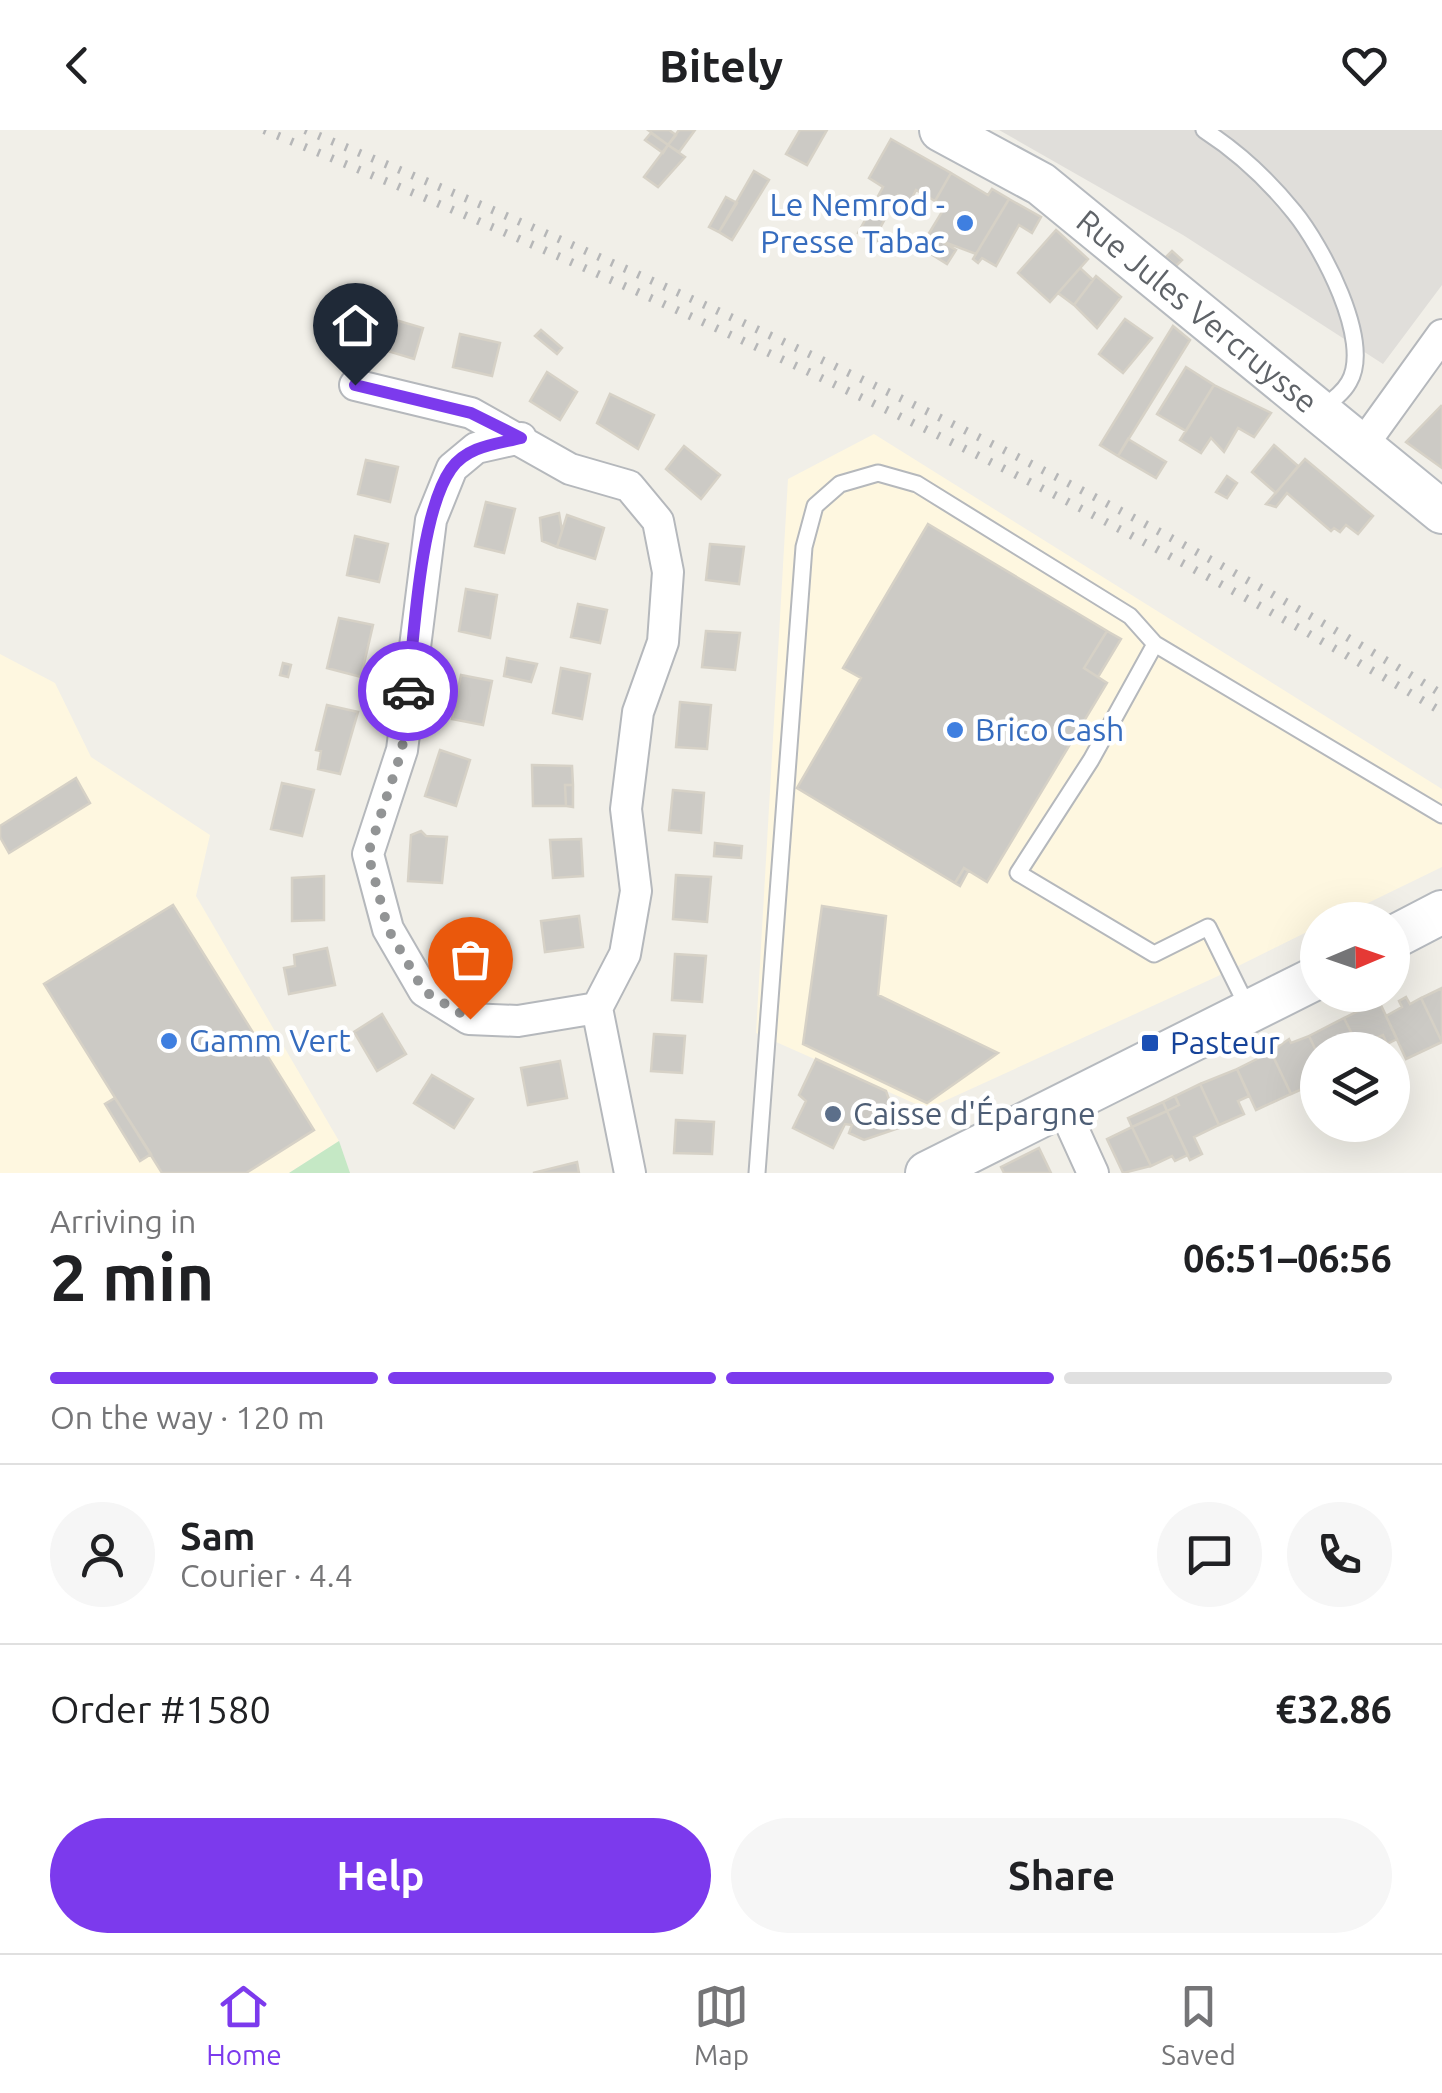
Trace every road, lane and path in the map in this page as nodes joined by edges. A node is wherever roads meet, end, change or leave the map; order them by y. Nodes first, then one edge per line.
1 (941, 130) edge
2 (1204, 130) edge
3 (1442, 335) edge
4 (355, 385) dead end
5 (1318, 411) junction
6 (521, 438) junction
7 (1362, 446) junction
8 (1442, 512) edge
9 (1155, 644) junction
10 (1442, 815) edge
11 (1442, 912) edge
12 (1410, 929) edge
13 (1300, 986) edge
14 (597, 1008) junction
15 (1250, 1012) junction
16 (1063, 1108) junction
17 (630, 1173) edge
18 (757, 1173) edge
19 (927, 1173) edge
20 (1093, 1173) edge

1 - 5 main road, Rue Jules Vercruysse
2 - 5 lane
3 - 7 street
4 - 6 street
5 - 7 main road, Rue Jules Vercruysse
6 - 14 street
6 - 14 street
7 - 8 main road, Rue Jules Vercruysse
9 - 10 lane
9 - 15 lane
9 - 18 lane
11 - 12 main road
13 - 15 main road
14 - 17 street
15 - 16 main road
16 - 19 main road
16 - 20 street

